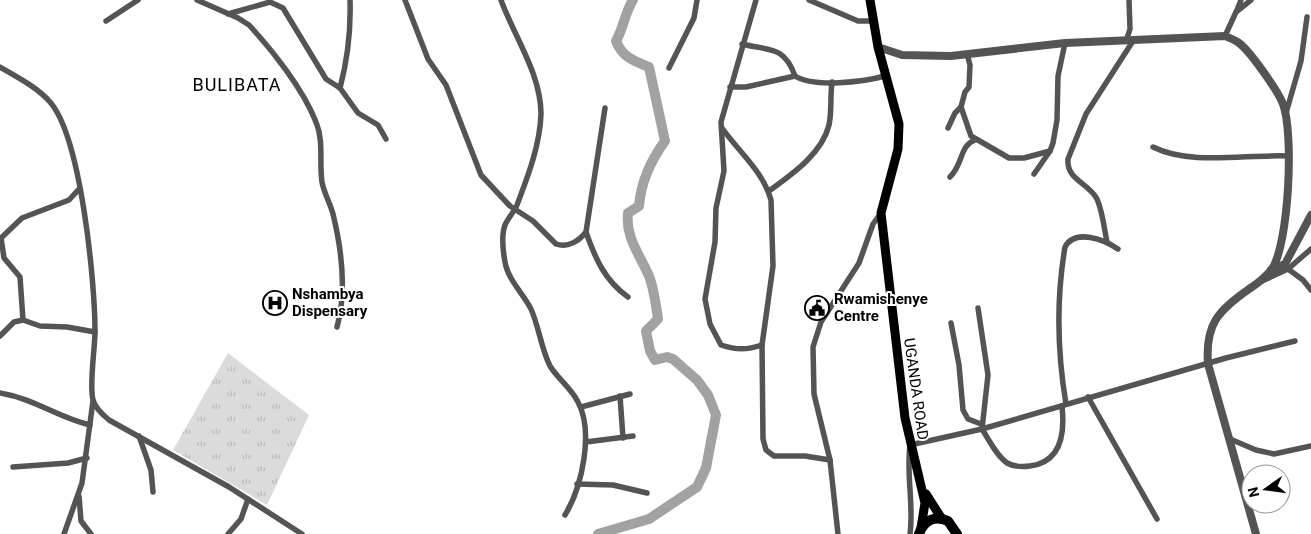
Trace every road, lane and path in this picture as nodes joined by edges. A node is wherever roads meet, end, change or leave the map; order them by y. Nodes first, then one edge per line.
1 (138, 0) edge
2 (197, 0) edge
3 (350, 0) edge
4 (405, 0) edge
5 (501, 0) edge
6 (697, 0) edge
7 (756, 0) edge
8 (809, 0) edge
9 (870, 0) edge
10 (1129, 0) edge
11 (1242, 0) edge
12 (1251, 0) edge
13 (1236, 12) junction
14 (228, 14) junction
15 (1307, 18) dead end
16 (106, 21) dead end
17 (874, 22) junction
18 (1225, 36) junction
19 (1130, 41) junction
20 (1065, 43) junction
21 (742, 44) junction
22 (878, 47) junction
23 (967, 54) junction
24 (0, 67) edge
25 (669, 68) dead end
26 (795, 76) junction
27 (885, 76) junction
28 (832, 82) junction
29 (730, 87) junction
30 (340, 88) junction
31 (961, 107) junction
32 (605, 108) dead end
33 (1286, 113) junction
34 (722, 128) junction
35 (948, 128) dead end
36 (386, 139) dead end
37 (975, 140) junction
38 (1153, 147) dead end
39 (1050, 151) junction
40 (1288, 156) junction
41 (1034, 174) dead end
42 (950, 177) dead end
43 (79, 189) junction
44 (768, 191) junction
45 (516, 208) junction
46 (882, 213) junction
47 (1311, 214) edge
48 (586, 232) junction
49 (0, 238) edge
50 (1106, 242) junction
51 (1118, 249) dead end
52 (1311, 249) edge
53 (1288, 269) junction
54 (1271, 270) junction
55 (1258, 283) junction
56 (1311, 290) edge
57 (628, 297) dead end
58 (978, 308) dead end
59 (23, 320) junction
60 (950, 323) dead end
61 (337, 327) dead end
62 (95, 332) junction
63 (0, 336) edge
64 (1296, 341) dead end
65 (762, 345) junction
66 (1208, 364) junction
67 (0, 393) edge
68 (630, 394) dead end
69 (620, 396) junction
70 (1088, 397) junction
71 (93, 401) junction
72 (1064, 405) junction
73 (581, 407) junction
74 (90, 425) junction
75 (981, 426) junction
76 (139, 436) junction
77 (633, 436) dead end
78 (623, 438) junction
79 (1230, 439) junction
80 (586, 442) junction
81 (910, 446) junction
82 (1311, 446) edge
83 (87, 458) junction
84 (830, 460) junction
85 (13, 467) dead end
86 (577, 484) junction
87 (922, 487) junction
88 (153, 492) dead end
89 (79, 494) junction
90 (647, 494) dead end
91 (248, 499) junction
92 (565, 515) dead end
93 (942, 519) junction
94 (1157, 520) dead end
95 (920, 531) edge
96 (957, 533) edge
97 (64, 534) edge
98 (91, 534) edge
99 (228, 534) edge
100 (302, 534) edge
101 (838, 534) edge
102 (910, 534) edge
103 (1256, 534) edge

1 - 16 street
2 - 14 street
3 - 30 street
4 - 45 street
5 - 45 street
6 - 25 street
7 - 21 street
8 - 17 street
9 - 17 main road, UGANDA ROAD
10 - 19 street
11 - 13 street
12 - 13 street
13 - 18 street
14 - 30 street
14 - 61 street
15 - 33 street
17 - 22 main road, UGANDA ROAD
18 - 19 street
18 - 33 street
19 - 20 street
19 - 50 street
20 - 23 street
20 - 39 street
21 - 26 street
21 - 29 street
22 - 23 street
22 - 27 main road, UGANDA ROAD
23 - 31 street
24 - 43 street
26 - 28 street
26 - 29 street
27 - 28 street
27 - 46 main road, UGANDA ROAD
28 - 44 street
29 - 34 street
30 - 36 street
31 - 35 street
31 - 37 street
32 - 48 street
33 - 40 street
34 - 44 street
34 - 65 street
37 - 39 street
37 - 42 street
38 - 40 street
39 - 41 street
40 - 54 street
43 - 49 street
43 - 62 street
44 - 65 street
45 - 48 street
45 - 73 street
46 - 81 main road, UGANDA ROAD
46 - 84 street
47 - 54 street
48 - 57 street
49 - 59 street
50 - 51 street
50 - 72 street
52 - 53 street
53 - 55 street
53 - 56 street
54 - 55 street
55 - 66 street
58 - 75 street
59 - 62 street
59 - 63 street
60 - 75 street
62 - 71 street
64 - 66 street
65 - 84 street
66 - 70 street
66 - 79 street
67 - 74 street
68 - 69 street
69 - 73 street
69 - 78 street
70 - 72 street
70 - 94 street
71 - 74 street
71 - 76 street
72 - 75 street
72 - 75 street
73 - 80 street
74 - 83 street
75 - 81 street
76 - 88 street
76 - 91 street
77 - 78 street
78 - 80 street
79 - 82 street
79 - 103 street
80 - 86 street
81 - 87 main road, UGANDA ROAD
81 - 102 street
83 - 85 street
83 - 89 street
84 - 101 street
86 - 90 street
86 - 92 street
87 - 93 main road, UGANDA ROAD
87 - 95 main road, UGANDA ROAD
89 - 97 street
89 - 98 street
91 - 99 street
91 - 100 street
93 - 95 highway
93 - 96 highway

